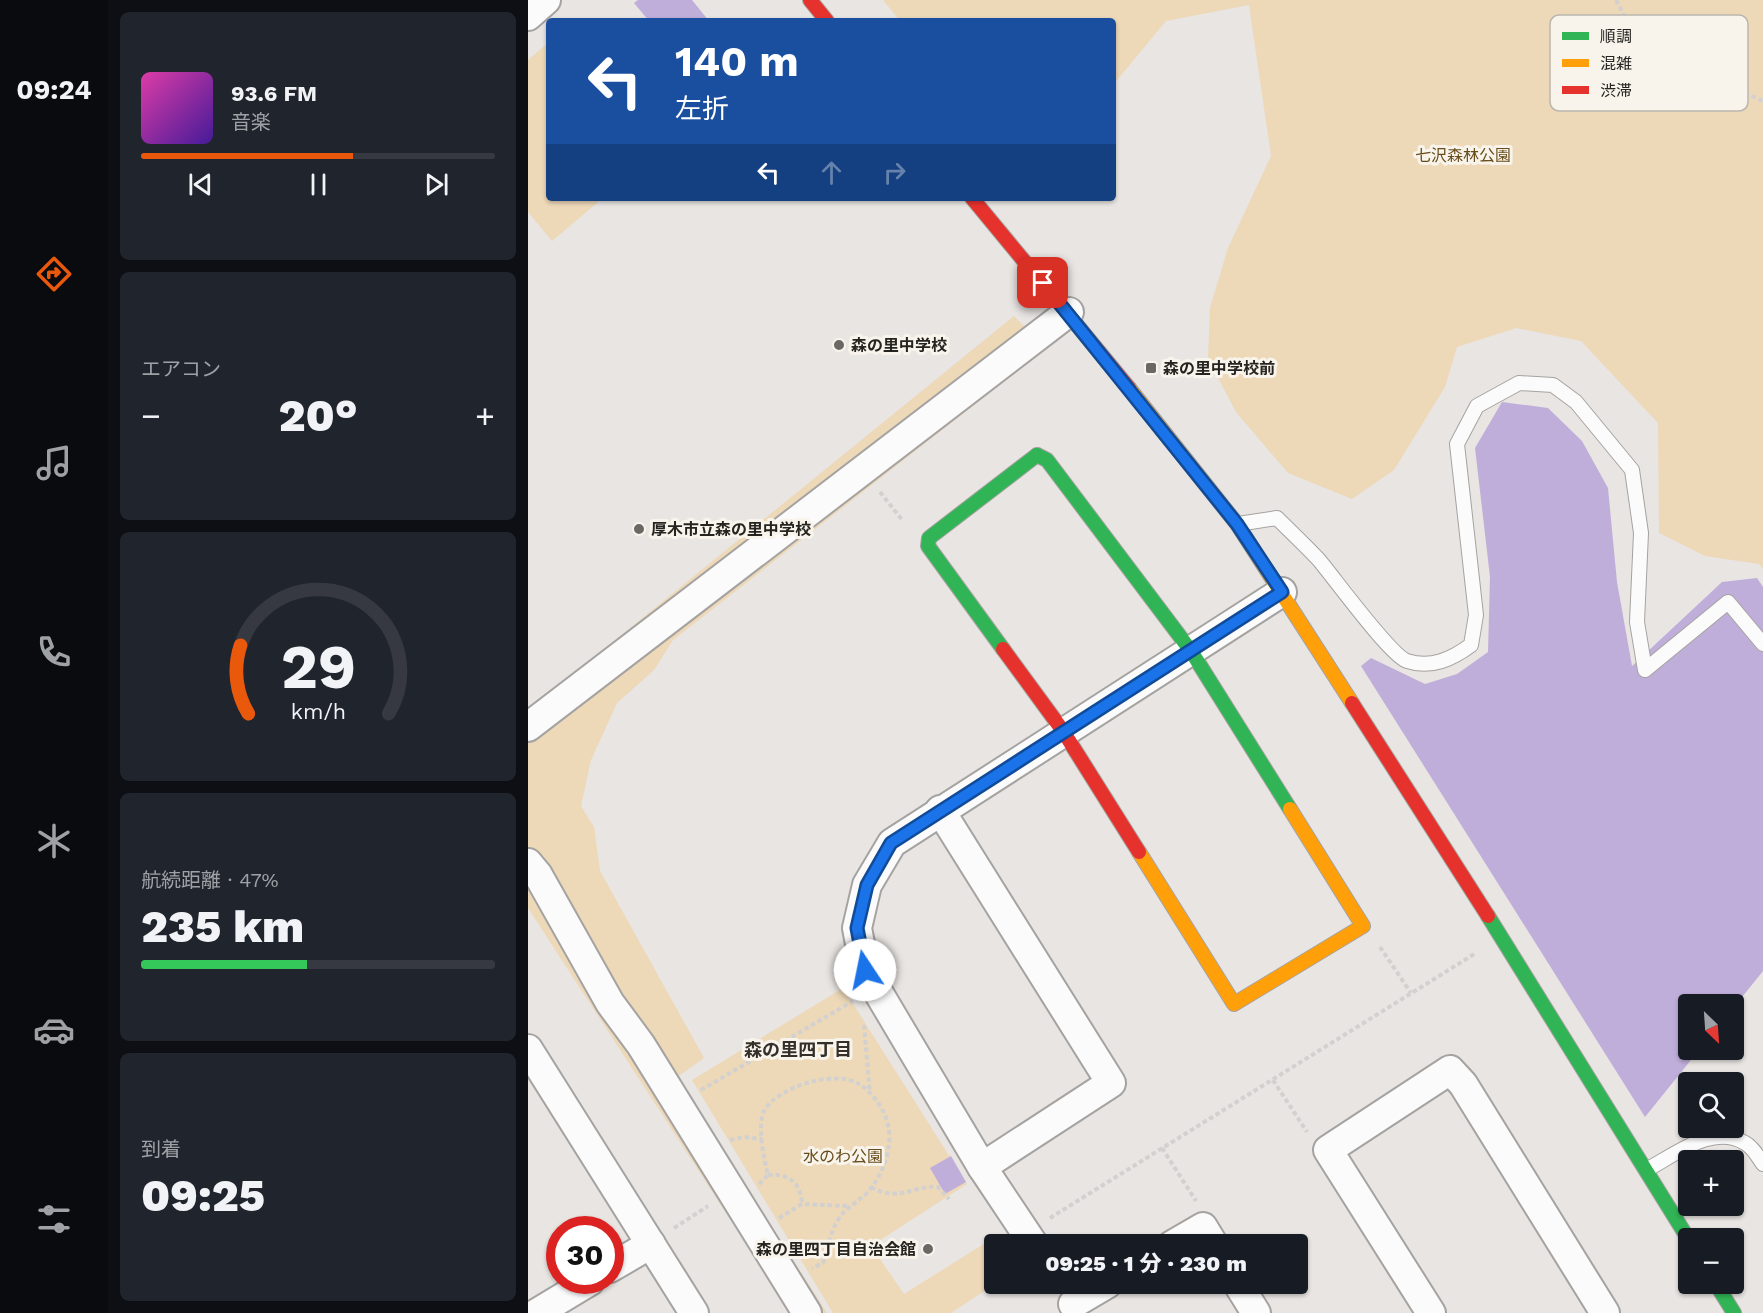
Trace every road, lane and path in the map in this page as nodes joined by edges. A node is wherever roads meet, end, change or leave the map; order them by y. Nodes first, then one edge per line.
1 (546, 0) edge
2 (810, 0) edge
3 (1616, 0) edge
4 (1624, 15) edge
5 (528, 16) edge
6 (825, 18) edge
7 (1748, 95) edge
8 (1763, 101) edge
9 (975, 201) edge
10 (1069, 312) junction
11 (863, 470) junction
12 (1237, 524) junction
13 (929, 543) junction
14 (1282, 592) junction
15 (1763, 644) edge
16 (1191, 651) junction
17 (528, 727) edge
18 (1064, 731) junction
19 (940, 810) junction
20 (528, 863) edge
21 (1363, 926) junction
22 (1502, 937) junction
23 (878, 992) junction
24 (1411, 993) junction
25 (528, 1049) edge
26 (1273, 1080) junction
27 (870, 1094) junction
28 (677, 1104) junction
29 (1162, 1149) junction
30 (1328, 1150) junction
31 (1763, 1164) edge
32 (982, 1167) junction
33 (1646, 1170) junction
34 (768, 1175) junction
35 (871, 1187) junction
36 (731, 1191) junction
37 (949, 1199) dead end
38 (802, 1204) junction
39 (849, 1206) junction
40 (753, 1213) junction
41 (1682, 1228) edge
42 (1027, 1234) edge
43 (1037, 1234) edge
44 (1208, 1234) edge
45 (651, 1244) junction
46 (624, 1260) edge
47 (783, 1274) junction
48 (568, 1294) edge
49 (1244, 1294) edge
50 (1722, 1294) edge
51 (537, 1313) edge
52 (694, 1313) edge
53 (807, 1313) edge
54 (1256, 1313) edge
55 (1431, 1313) edge
56 (1605, 1313) edge
57 (1734, 1313) edge

1 - 5 street
2 - 6 street
3 - 4 path
7 - 8 path
9 - 10 street
10 - 11 street
10 - 12 street
11 - 13 path
11 - 17 street
12 - 14 street
12 - 15 lane
13 - 16 street
13 - 18 street
14 - 16 street
14 - 22 street
16 - 18 street
16 - 21 street
18 - 19 street
18 - 21 street
19 - 23 street
19 - 32 street
20 - 28 street
21 - 24 path
22 - 24 path
22 - 33 street
23 - 27 path
23 - 28 path
23 - 32 street
24 - 26 path
25 - 45 street
26 - 29 path
26 - 30 path
27 - 34 path
27 - 35 path
28 - 36 street
29 - 43 path
29 - 44 path
30 - 55 street
30 - 56 street
31 - 33 lane
32 - 42 street
33 - 41 street
34 - 38 path
34 - 40 path
35 - 37 path
35 - 39 path
36 - 40 street
36 - 45 path
38 - 39 path
38 - 40 path
39 - 47 path
40 - 47 street
45 - 46 street
45 - 52 street
47 - 53 street
48 - 51 street
49 - 54 street
50 - 57 street

